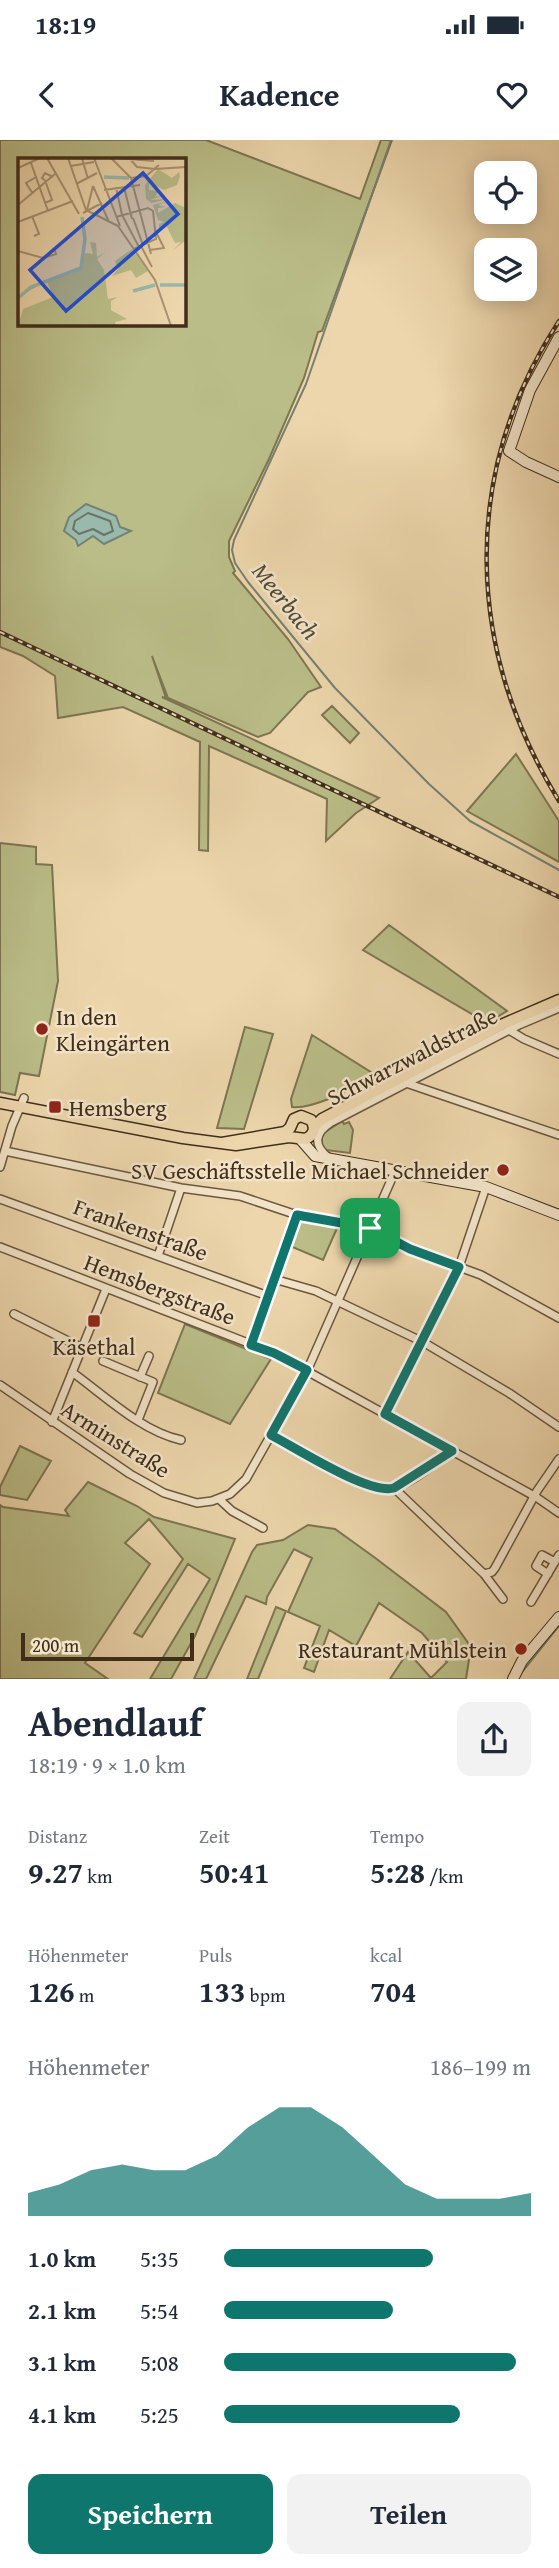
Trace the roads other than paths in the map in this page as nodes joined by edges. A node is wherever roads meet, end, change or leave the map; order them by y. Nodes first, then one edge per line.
1 (559, 337) edge
2 (559, 477) edge
3 (559, 1000) edge
4 (559, 1008) edge
5 (509, 1030) junction
6 (559, 1054) edge
7 (406, 1083) junction
8 (22, 1102) junction
9 (0, 1103) edge
10 (315, 1125) junction
11 (296, 1135) junction
12 (559, 1135) edge
13 (5, 1152) junction
14 (327, 1159) junction
15 (0, 1167) edge
16 (396, 1169) junction
17 (181, 1188) junction
18 (486, 1188) junction
19 (0, 1199) edge
20 (297, 1215) junction
21 (559, 1215) edge
22 (370, 1228) junction
23 (0, 1247) edge
24 (158, 1256) junction
25 (459, 1267) junction
26 (274, 1279) junction
27 (107, 1289) junction
28 (268, 1296) junction
29 (338, 1300) junction
30 (14, 1314) dead end
31 (559, 1318) edge
32 (423, 1342) junction
33 (251, 1345) junction
34 (82, 1348) junction
35 (149, 1356) dead end
36 (103, 1362) dead end
37 (307, 1370) junction
38 (72, 1372) junction
39 (140, 1377) junction
40 (0, 1385) edge
41 (385, 1414) junction
42 (138, 1420) junction
43 (52, 1422) junction
44 (559, 1427) edge
45 (271, 1435) junction
46 (181, 1440) dead end
47 (452, 1451) junction
48 (559, 1459) edge
49 (390, 1489) junction
50 (536, 1497) junction
51 (219, 1499) junction
52 (559, 1513) edge
53 (263, 1528) dead end
54 (557, 1558) edge
55 (484, 1574) junction
56 (548, 1574) junction
57 (503, 1599) dead end
58 (531, 1602) dead end
59 (559, 1616) edge
60 (513, 1679) edge

1 - 2 street
3 - 10 main road, Schwarzwaldstraße
4 - 5 street, Schwarzwaldstraße
5 - 6 street
5 - 7 street, Schwarzwaldstraße
7 - 12 street
7 - 14 street, Schwarzwaldstraße
8 - 9 main road
8 - 11 main road
8 - 13 street
10 - 11 main road
10 - 11 main road
10 - 14 street
11 - 14 street
13 - 15 street
13 - 17 street
14 - 16 street
16 - 18 street
16 - 22 street
17 - 20 street
17 - 24 street
18 - 21 street
18 - 25 street
19 - 24 street, Frankenstraße
20 - 22 street
20 - 26 street
22 - 25 street
22 - 29 street
23 - 27 street, Hemsbergstraße
24 - 28 street, Frankenstraße
25 - 31 street
25 - 32 street
26 - 28 street
26 - 29 street
27 - 33 street, Hemsbergstraße
27 - 34 street
28 - 33 street
29 - 32 street
29 - 37 street
30 - 34 street
32 - 41 street
32 - 44 street
33 - 37 street, Hemsbergstraße
34 - 38 street
35 - 39 street
36 - 39 street
37 - 41 street, Hemsbergstraße
37 - 45 street
38 - 42 street
38 - 43 street
39 - 42 street
40 - 43 street, Arminstraße
41 - 47 street, Hemsbergstraße
42 - 46 street
43 - 51 street, Arminstraße
45 - 49 street
45 - 51 street
47 - 49 street
47 - 50 street, Hemsbergstraße
48 - 50 street
49 - 55 street
50 - 52 street, Hemsbergstraße
50 - 55 street
51 - 53 street
54 - 56 street
54 - 56 street
55 - 57 street
56 - 58 street
59 - 60 street

